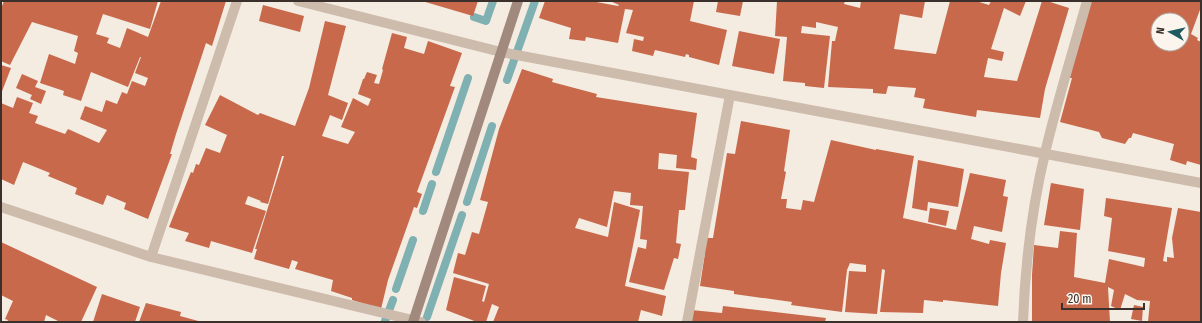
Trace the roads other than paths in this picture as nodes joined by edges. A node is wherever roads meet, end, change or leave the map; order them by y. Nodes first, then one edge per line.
1 (237, 1) edge
2 (298, 1) edge
3 (518, 1) edge
4 (1087, 1) edge
5 (501, 52) junction
6 (730, 95) junction
7 (1045, 154) junction
8 (1201, 183) edge
9 (1, 207) edge
10 (151, 257) junction
11 (416, 321) edge
12 (687, 322) edge
13 (1023, 322) edge

1 - 10 street
2 - 5 street
3 - 5 street
4 - 7 street
5 - 6 street
5 - 11 street
6 - 7 street
6 - 12 street
7 - 8 street
7 - 13 street
9 - 10 street
10 - 11 street

